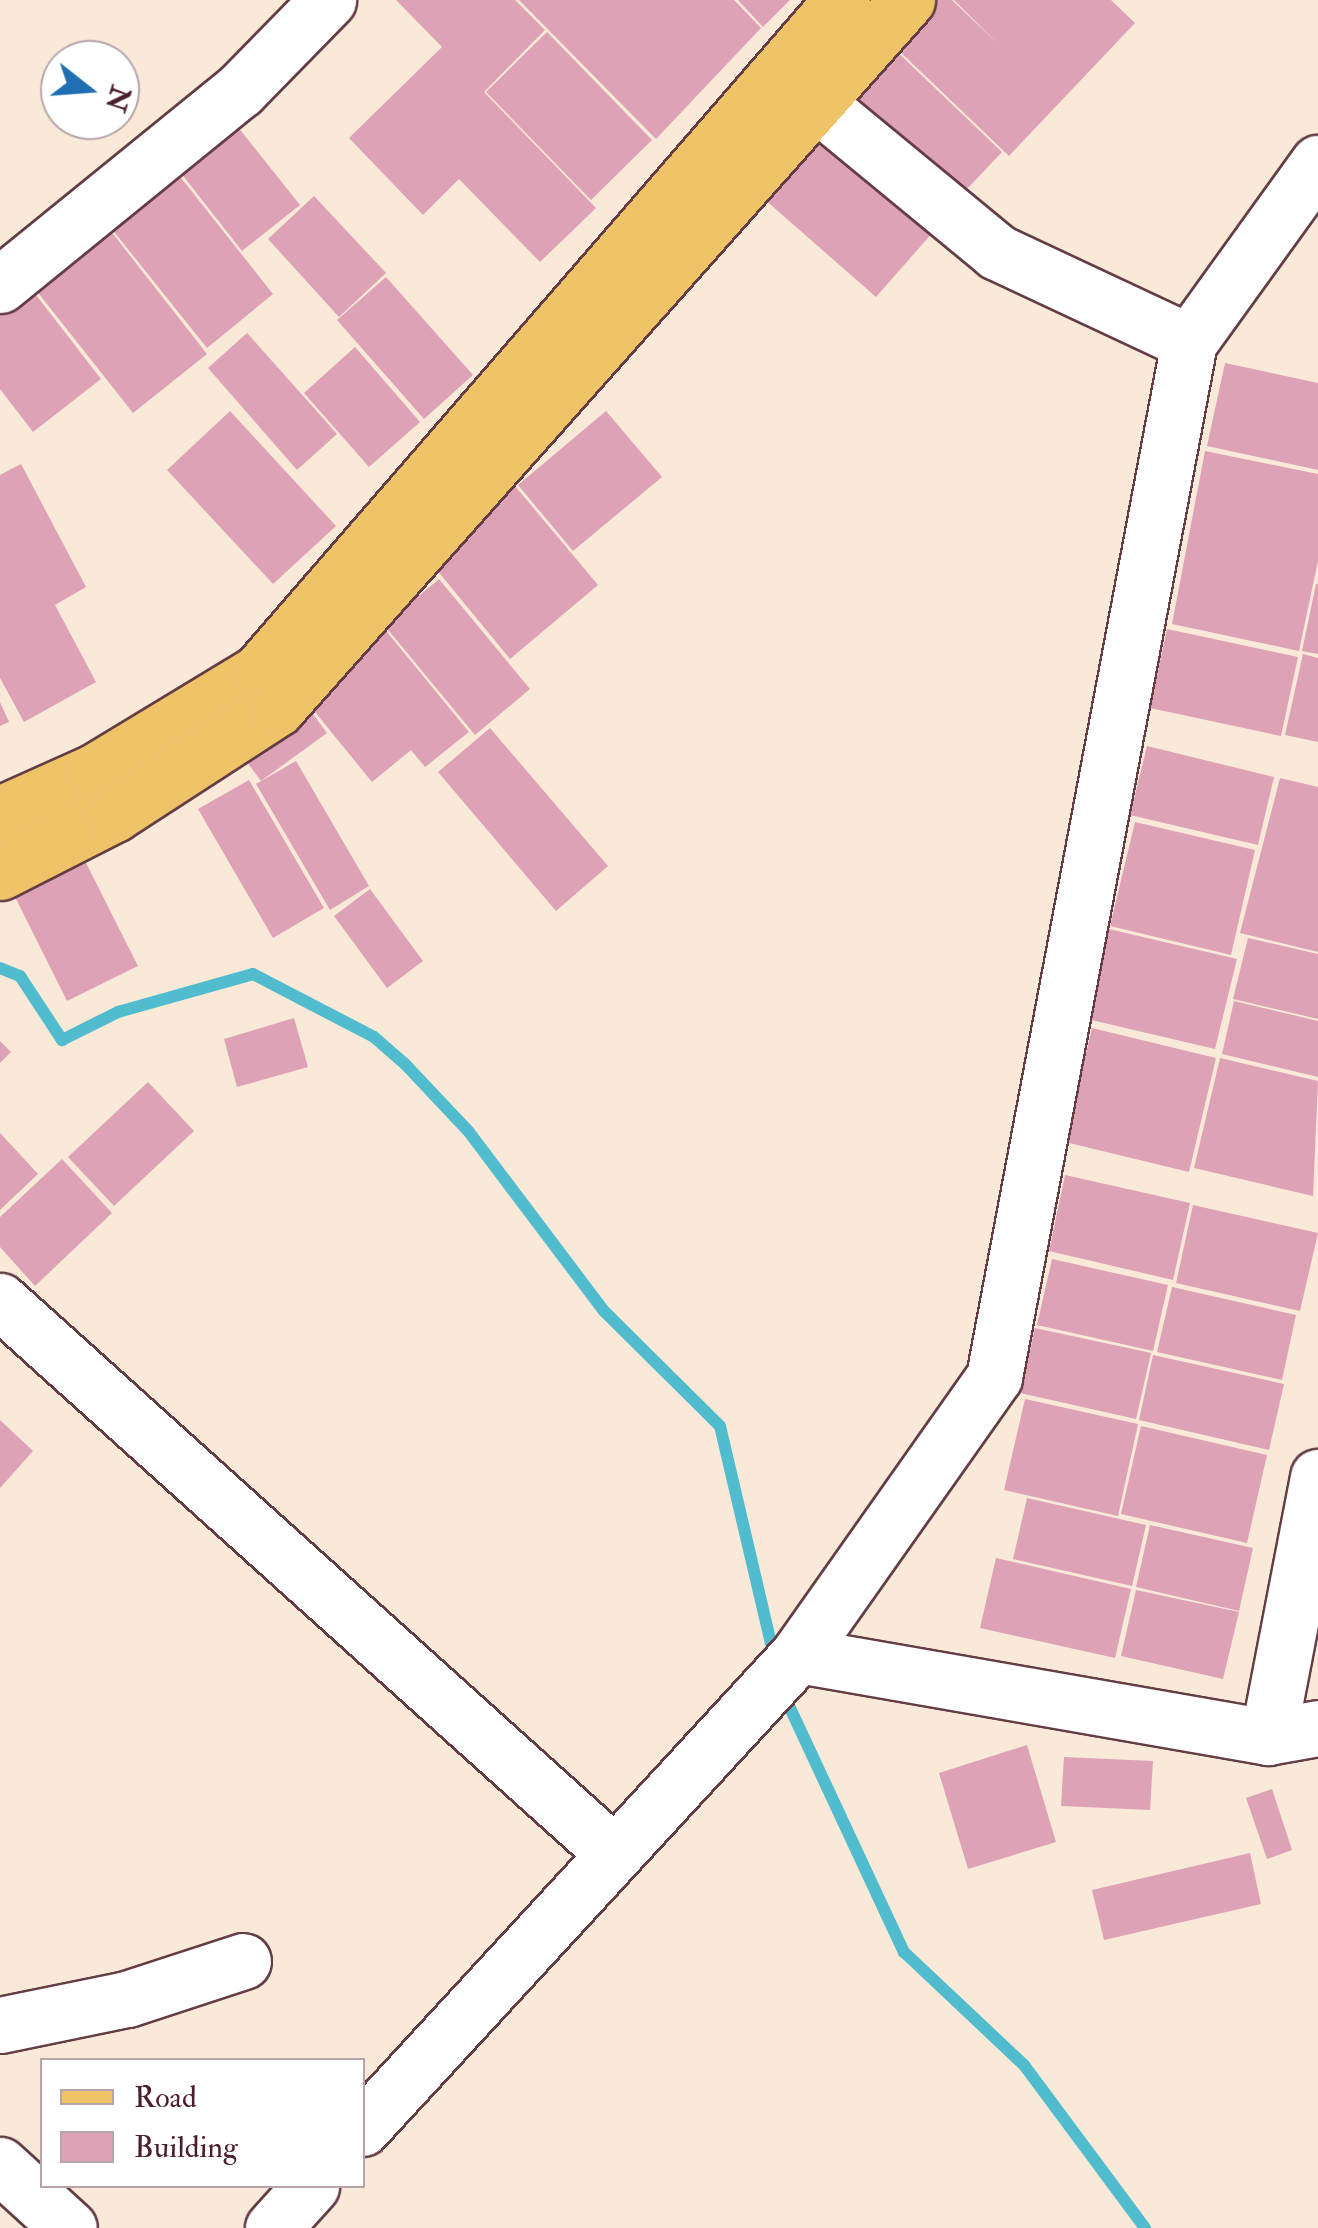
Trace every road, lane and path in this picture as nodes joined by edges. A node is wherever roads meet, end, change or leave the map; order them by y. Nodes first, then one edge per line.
1 (328, 0) edge
2 (842, 0) edge
3 (907, 0) edge
4 (814, 101) junction
5 (1313, 185) edge
6 (0, 285) edge
7 (1189, 342) junction
8 (104, 793) junction
9 (0, 814) edge
10 (0, 872) edge
11 (0, 1302) edge
12 (1318, 1477) edge
13 (798, 1655) junction
14 (1293, 1733) edge
15 (611, 1851) junction
16 (244, 1961) dead end
17 (0, 2026) edge
18 (365, 2125) edge
19 (0, 2165) edge
20 (309, 2188) edge
21 (69, 2228) edge
22 (273, 2228) edge

1 - 6 street
2 - 8 main road
3 - 4 main road
4 - 7 street
4 - 8 main road
5 - 7 street
7 - 13 street
8 - 9 main road
8 - 10 main road
11 - 15 street
12 - 14 street
13 - 14 street
13 - 15 street
15 - 18 street
16 - 17 street
19 - 21 street
20 - 22 street

